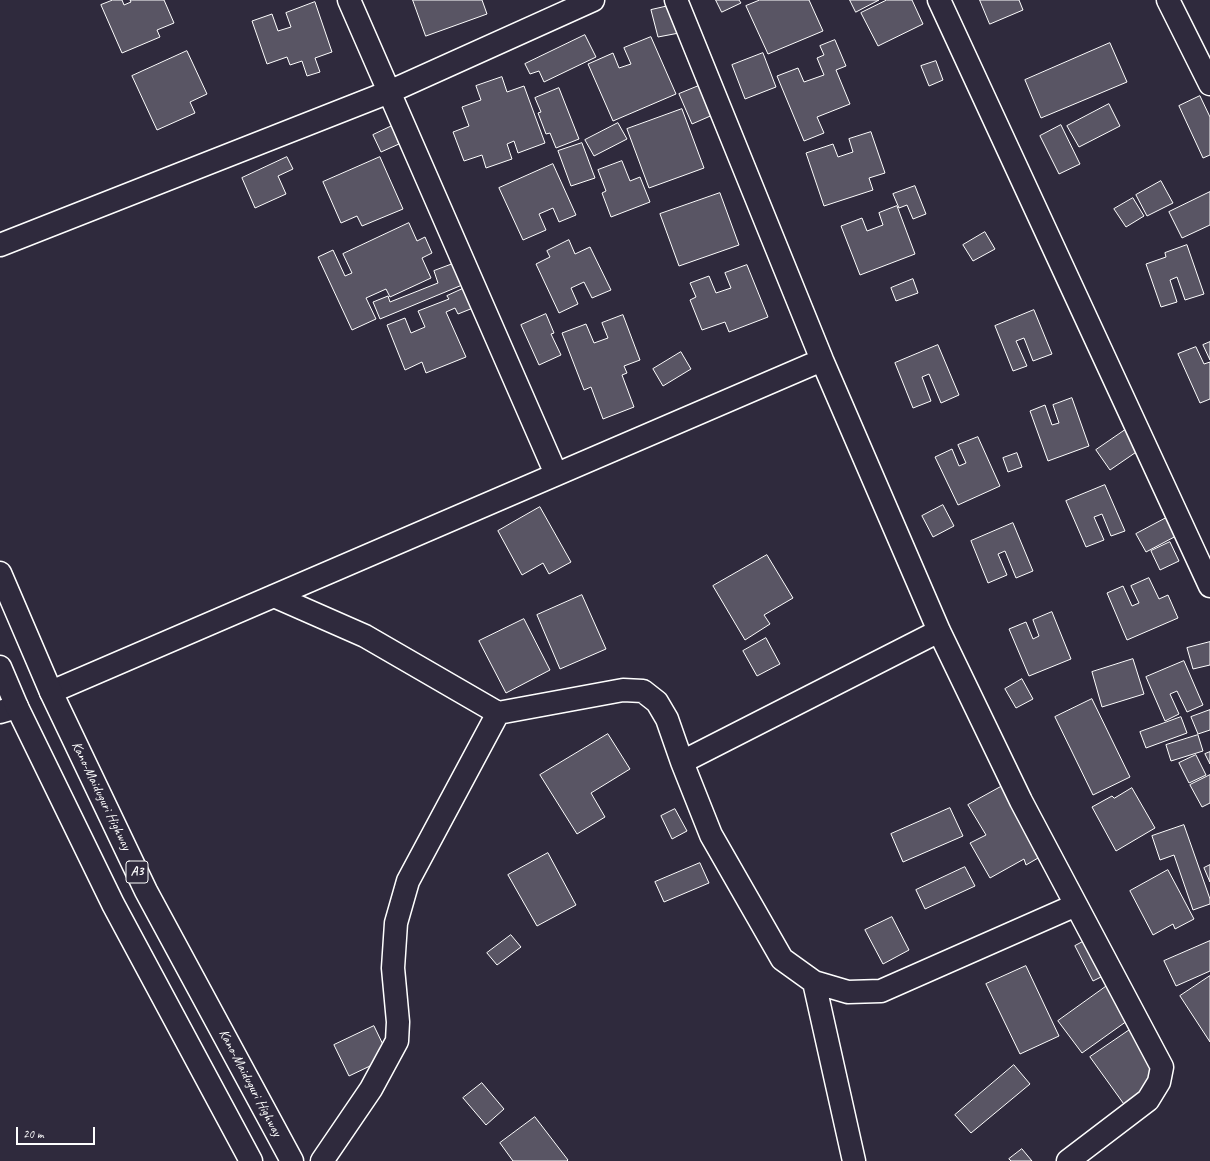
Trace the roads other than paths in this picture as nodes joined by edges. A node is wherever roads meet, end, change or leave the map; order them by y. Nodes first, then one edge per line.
1 (350, 0) edge
2 (593, 0) edge
3 (676, 0) edge
4 (939, 0) edge
5 (1168, 0) edge
6 (1210, 84) edge
7 (389, 92) junction
8 (0, 245) edge
9 (822, 360) junction
10 (556, 474) junction
11 (0, 573) edge
12 (1210, 586) edge
13 (274, 596) junction
14 (939, 631) junction
15 (0, 667) edge
16 (51, 692) junction
17 (8, 710) edge
18 (498, 713) junction
19 (682, 762) junction
20 (1076, 905) junction
21 (814, 982) junction
22 (251, 1161) edge
23 (292, 1161) edge
24 (322, 1161) edge
25 (854, 1161) edge
26 (1068, 1161) edge

1 - 7 main road
2 - 7 main road
3 - 9 main road
4 - 12 main road
5 - 6 main road
7 - 8 main road
7 - 10 main road
9 - 10 main road
9 - 14 main road
10 - 13 main road
11 - 16 main road, Kano-Maiduguri Highway / A3
13 - 16 main road
13 - 18 main road
14 - 19 main road
14 - 20 main road
15 - 17 main road, A3
16 - 23 main road, Kano-Maiduguri Highway / A3
17 - 22 main road, A3
18 - 19 main road
18 - 24 main road
19 - 21 main road
20 - 21 main road
20 - 26 main road
21 - 25 main road

